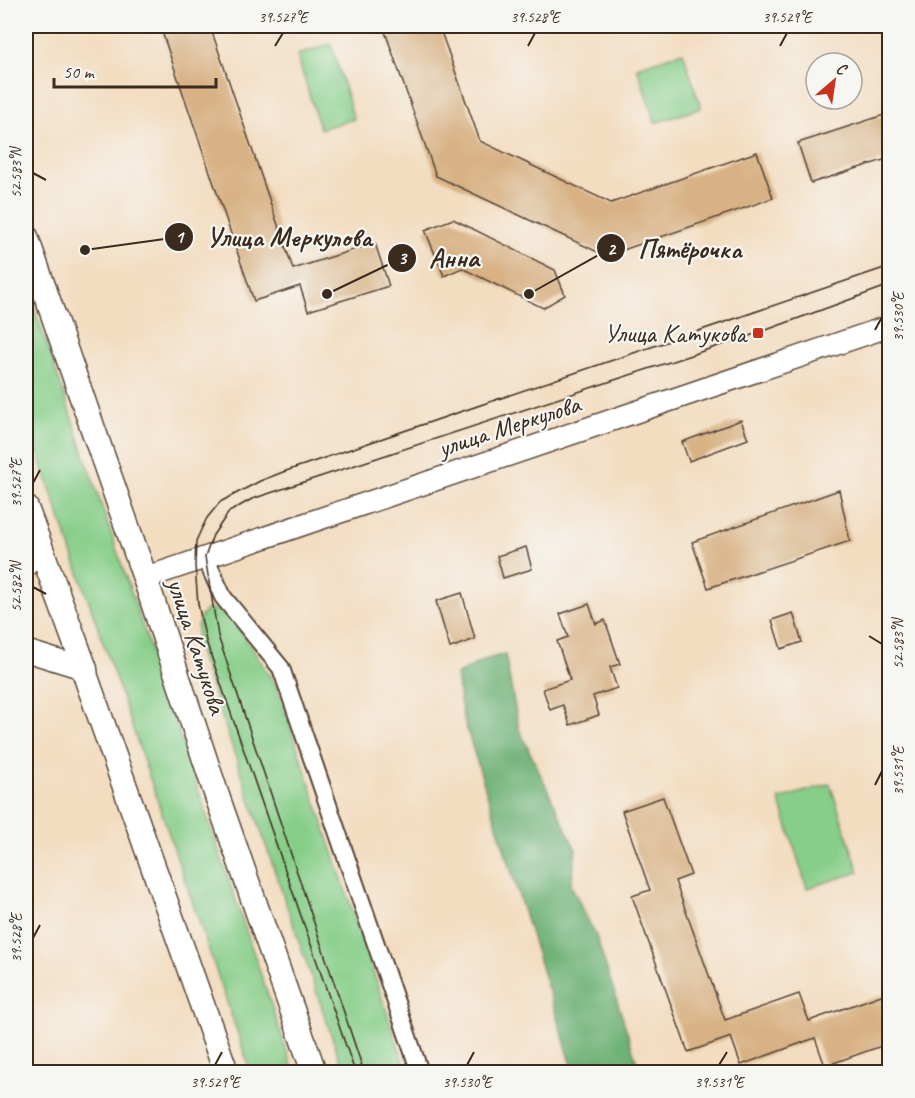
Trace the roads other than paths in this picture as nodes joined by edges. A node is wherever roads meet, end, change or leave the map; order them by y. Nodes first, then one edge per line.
1 (26, 237) edge
2 (890, 326) edge
3 (26, 508) edge
4 (41, 546) junction
5 (205, 557) junction
6 (26, 566) edge
7 (145, 578) junction
8 (26, 652) edge
9 (85, 669) junction
10 (226, 1072) edge
11 (314, 1072) edge
12 (420, 1072) edge

1 - 7 main road, улица Катукова
2 - 5 street, улица Меркулова
3 - 4 main road
4 - 6 street
4 - 9 main road
5 - 7 street, улица Меркулова
5 - 12 street
7 - 11 main road, улица Катукова
8 - 9 street
9 - 10 main road

